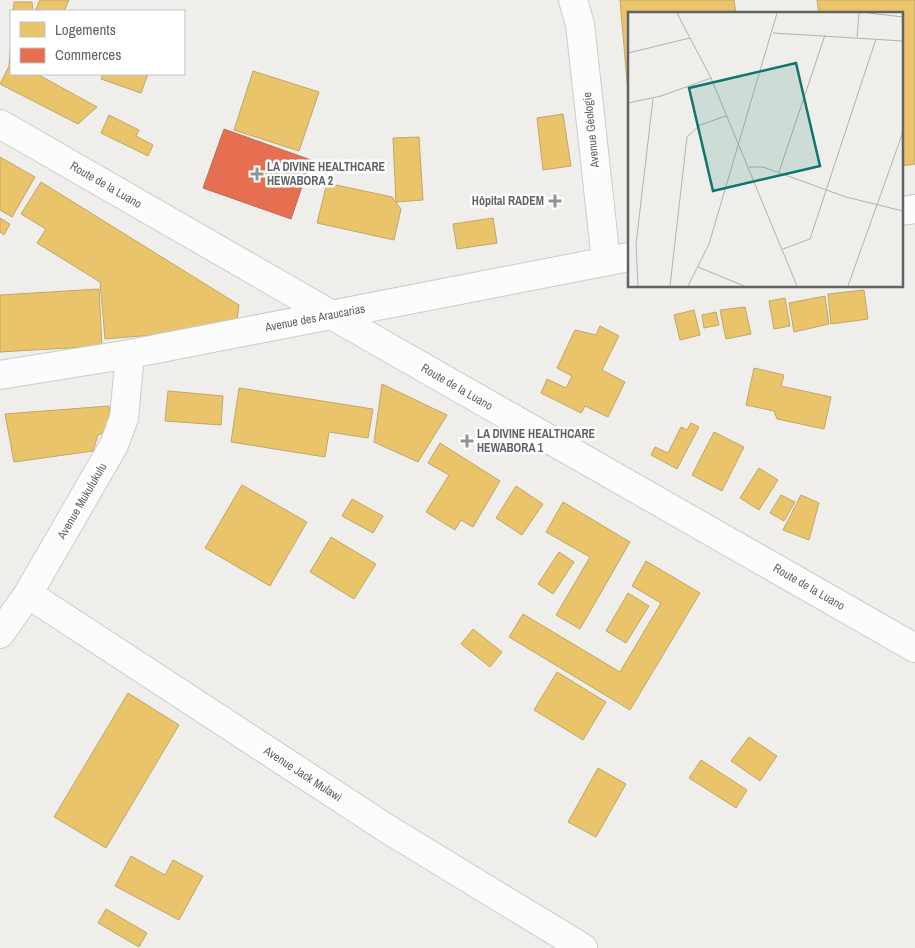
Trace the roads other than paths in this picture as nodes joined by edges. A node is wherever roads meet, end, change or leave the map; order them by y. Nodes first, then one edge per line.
1 (573, 0) edge
2 (0, 124) edge
3 (915, 209) edge
4 (902, 211) edge
5 (617, 259) edge
6 (330, 314) junction
7 (130, 354) junction
8 (0, 375) edge
9 (28, 594) junction
10 (0, 634) edge
11 (915, 648) edge
12 (582, 948) edge

1 - 5 street, Avenue Géologie
2 - 6 street, Route de la Luano
3 - 4 street
5 - 6 street, Avenue des Araucarias
6 - 7 street, Avenue des Araucarias
6 - 11 street, Route de la Luano
7 - 8 street, Avenue des Araucarias
7 - 9 street, Avenue Mukulukulu
9 - 10 street, Avenue Mukulukulu
9 - 12 street, Avenue Jack Mulawi

